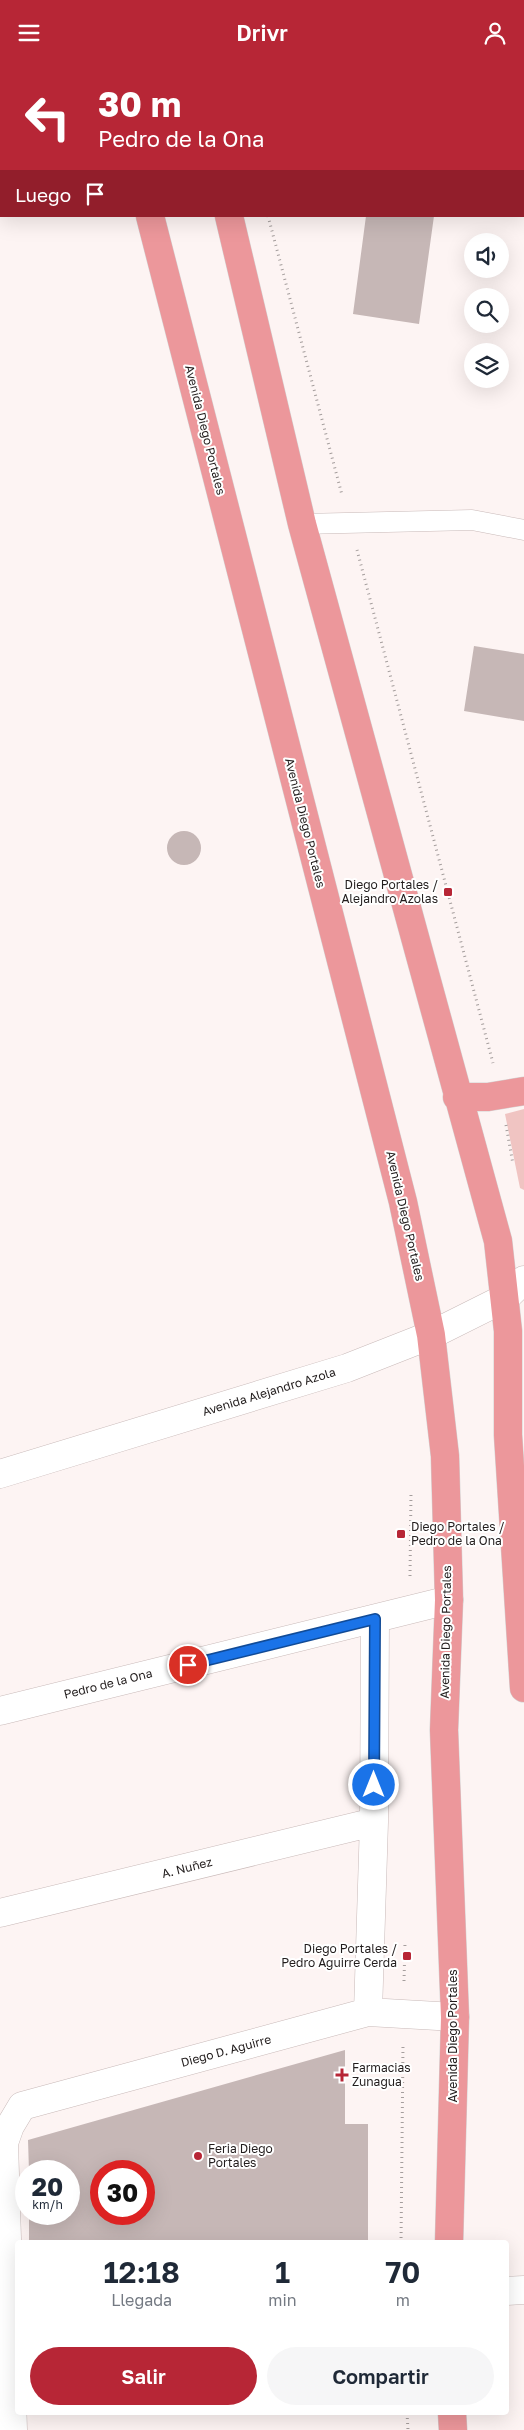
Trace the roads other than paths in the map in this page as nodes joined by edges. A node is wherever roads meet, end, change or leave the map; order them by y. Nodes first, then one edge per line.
1 (150, 217) edge
2 (229, 217) edge
3 (302, 524) junction
4 (524, 530) edge
5 (512, 1093) edge
6 (457, 1097) junction
7 (514, 1289) edge
8 (431, 1335) junction
9 (0, 1474) edge
10 (449, 1600) junction
11 (375, 1619) junction
12 (524, 1688) edge
13 (0, 1711) edge
14 (374, 1822) junction
15 (0, 1913) edge
16 (368, 2012) junction
17 (455, 2017) junction
18 (450, 2240) edge
19 (524, 2290) edge
20 (509, 2291) edge
21 (9, 2298) edge
22 (452, 2415) edge
23 (13, 2430) edge
24 (453, 2430) edge

1 - 8 main road, Avenida Diego Portales
2 - 3 main road
3 - 4 lane
3 - 6 main road
5 - 6 main road
6 - 7 main road
7 - 8 street, Avenida Alejandro Azola
7 - 12 main road
8 - 9 street, Avenida Alejandro Azola
8 - 10 main road, Avenida Diego Portales
10 - 11 street, Pedro de la Ona
10 - 17 main road, Avenida Diego Portales
11 - 13 street, Pedro de la Ona
11 - 14 street
14 - 15 street, A. Nuñez
14 - 16 street
16 - 17 street, Diego D. Aguirre
16 - 21 street, Diego D. Aguirre
17 - 18 main road, Avenida Diego Portales
19 - 20 street
21 - 23 street
22 - 24 main road

